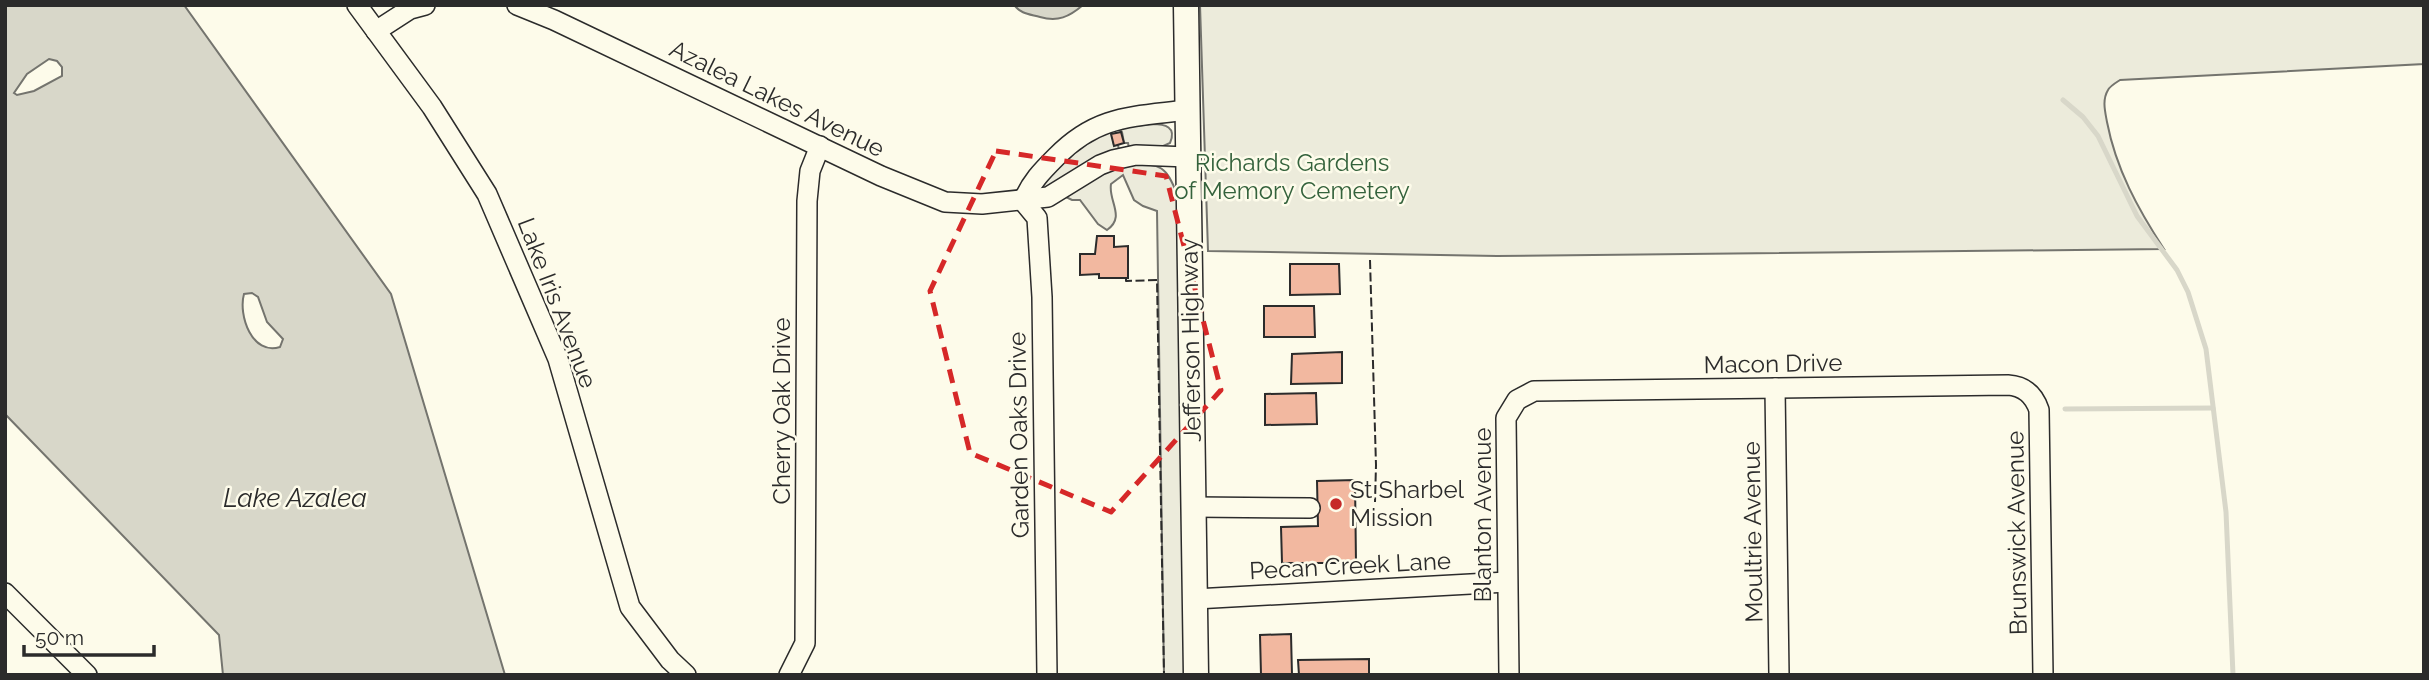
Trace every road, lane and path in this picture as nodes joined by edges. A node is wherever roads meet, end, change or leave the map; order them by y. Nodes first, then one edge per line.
1 (357, 5) edge
2 (425, 5) edge
3 (517, 5) edge
4 (1186, 5) edge
5 (376, 31) junction
6 (1187, 110) junction
7 (820, 146) junction
8 (1188, 157) junction
9 (1023, 201) junction
10 (1775, 388) junction
11 (2030, 394) joint
12 (1517, 400) joint
13 (1194, 507) junction
14 (1310, 508) dead end
15 (1507, 582) junction
16 (5, 593) edge
17 (1195, 598) junction
18 (88, 675) edge
19 (685, 675) edge
20 (789, 675) edge
21 (1047, 675) edge
22 (1196, 675) edge
23 (1509, 675) edge
24 (1779, 675) edge
25 (2043, 675) edge

1 - 5 street, Lake Iris Avenue
2 - 5 street
3 - 7 street, Azalea Lakes Avenue
4 - 6 main road, Jefferson Highway
5 - 19 street, Lake Iris Avenue
6 - 8 main road, Jefferson Highway
6 - 9 street
7 - 9 street, Azalea Lakes Avenue
7 - 20 street, Cherry Oak Drive
8 - 9 street, Azalea Lakes Avenue
8 - 13 main road, Jefferson Highway
9 - 21 street, Garden Oaks Drive
10 - 11 street, Macon Drive
10 - 12 street, Macon Drive
10 - 24 street, Moultrie Avenue
11 - 25 street, Brunswick Avenue
12 - 15 street, Blanton Avenue
13 - 14 street
13 - 17 main road, Jefferson Highway
15 - 17 street, Pecan Creek Lane
15 - 23 street, Blanton Avenue
16 - 18 street
17 - 22 main road, Jefferson Highway

